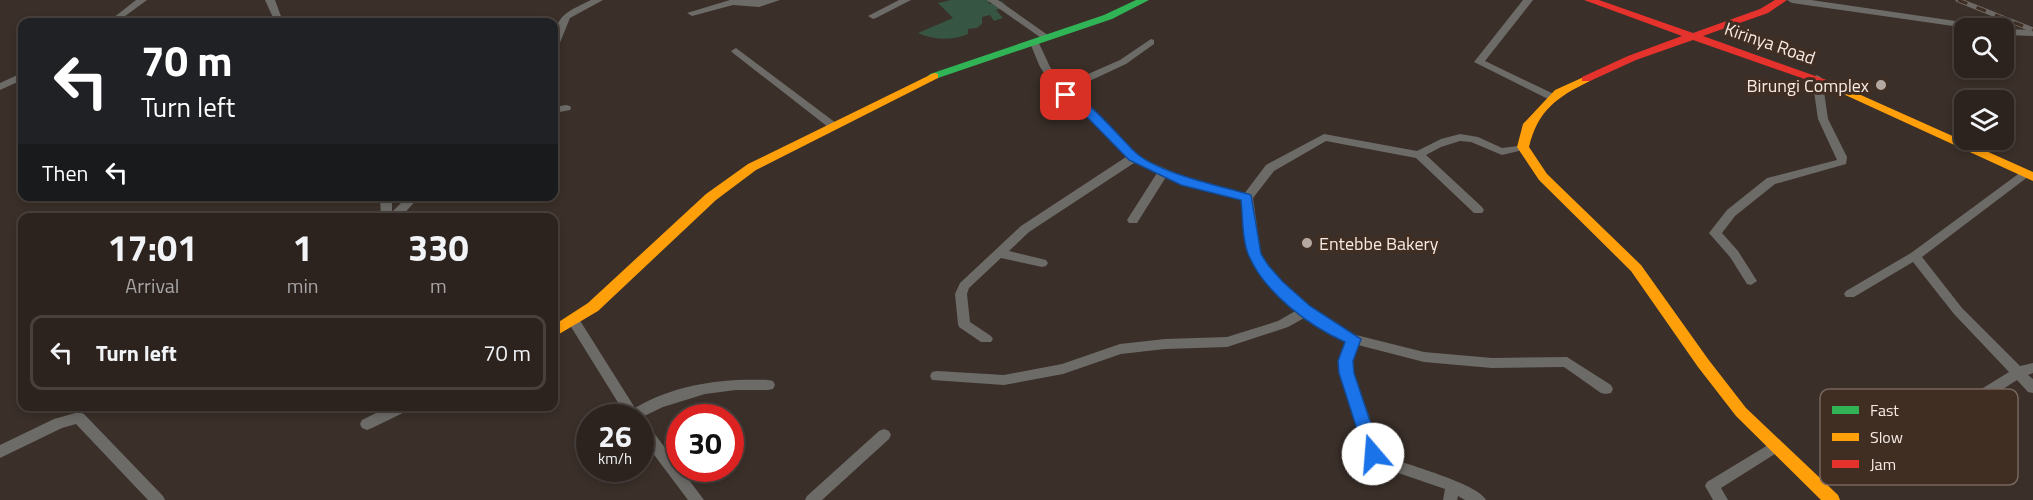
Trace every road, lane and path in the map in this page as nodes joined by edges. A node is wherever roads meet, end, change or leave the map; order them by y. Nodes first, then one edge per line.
1 (142, 0) edge
2 (270, 0) edge
3 (598, 0) edge
4 (775, 0) edge
5 (906, 0) edge
6 (992, 0) edge
7 (1144, 0) edge
8 (1528, 0) edge
9 (1589, 0) edge
10 (1782, 0) edge
11 (1792, 0) edge
12 (692, 13) dead end
13 (873, 16) dead end
14 (117, 18) edge
15 (277, 18) edge
16 (1954, 24) edge
17 (2014, 33) edge
18 (2033, 33) edge
19 (2022, 34) junction
20 (558, 35) edge
21 (1690, 35) junction
22 (2033, 40) edge
23 (1041, 41) junction
24 (1150, 42) dead end
25 (736, 51) dead end
26 (18, 78) edge
27 (1817, 78) junction
28 (0, 87) edge
29 (1061, 90) junction
30 (1552, 97) junction
31 (566, 108) dead end
32 (558, 109) edge
33 (832, 125) junction
34 (1523, 147) junction
35 (1419, 155) junction
36 (1133, 158) junction
37 (1163, 173) junction
38 (2029, 175) edge
39 (1247, 198) junction
40 (410, 201) edge
41 (1478, 210) dead end
42 (398, 213) edge
43 (1133, 220) dead end
44 (998, 253) junction
45 (1915, 256) junction
46 (1042, 263) dead end
47 (1751, 281) dead end
48 (1850, 294) dead end
49 (1305, 310) junction
50 (574, 321) junction
51 (558, 330) edge
52 (986, 339) dead end
53 (1353, 339) junction
54 (2026, 370) edge
55 (937, 376) dead end
56 (768, 385) dead end
57 (2033, 387) edge
58 (1606, 389) dead end
59 (1994, 389) edge
60 (627, 404) edge
61 (652, 404) edge
62 (394, 411) edge
63 (367, 424) dead end
64 (884, 435) dead end
65 (654, 443) edge
66 (1773, 448) junction
67 (0, 452) edge
68 (1452, 493) edge
69 (158, 500) edge
70 (697, 500) edge
71 (812, 500) edge
72 (1479, 500) edge
73 (1721, 500) edge
74 (1832, 500) edge

1 - 14 street
2 - 15 street
3 - 20 street
4 - 12 street
5 - 13 street
6 - 23 street
7 - 23 street
8 - 30 street
9 - 21 street, Kirinya Road
10 - 21 street
11 - 16 street
17 - 19 street
18 - 19 street
19 - 22 street
21 - 27 street, Kirinya Road
21 - 30 street
23 - 29 street
23 - 33 street
24 - 29 street
25 - 33 street
26 - 28 street
27 - 38 street, Kirinya Road
27 - 47 street
29 - 36 street
30 - 34 street
31 - 32 street
33 - 50 street
34 - 35 street
34 - 66 street
35 - 39 street
35 - 41 street
36 - 37 street
36 - 44 street
37 - 39 street
37 - 43 street
38 - 45 street
39 - 49 street
40 - 42 street
44 - 46 street
44 - 52 street
45 - 48 street
45 - 54 street
49 - 53 street
49 - 55 street
50 - 51 street
50 - 60 street
53 - 58 street
53 - 68 street
54 - 57 street
54 - 59 street
56 - 61 street
62 - 63 street
64 - 71 street
65 - 70 street
66 - 73 street
66 - 74 street
67 - 69 street
68 - 72 street

